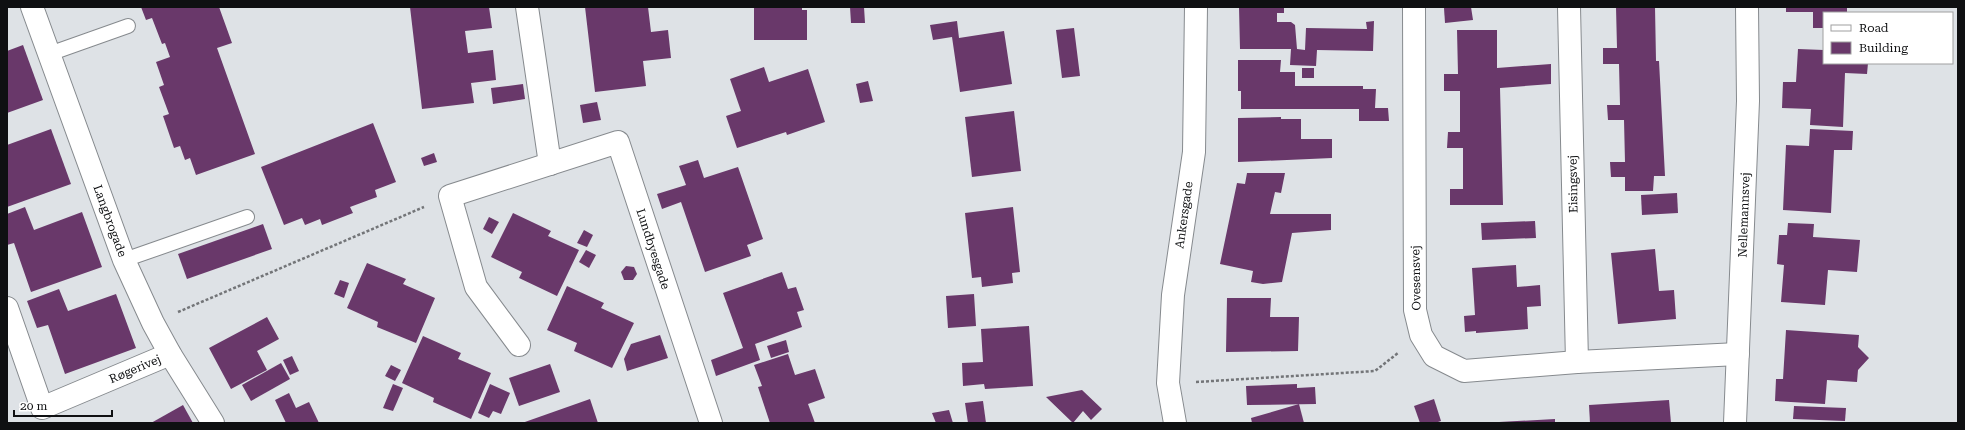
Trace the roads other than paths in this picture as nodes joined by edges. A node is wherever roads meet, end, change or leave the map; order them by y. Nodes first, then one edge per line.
1 (32, 7) edge
2 (527, 7) edge
3 (1196, 7) edge
4 (1414, 7) edge
5 (1570, 7) edge
6 (1747, 7) edge
7 (128, 26) dead end
8 (49, 54) junction
9 (550, 164) junction
10 (247, 217) dead end
11 (124, 260) junction
12 (7, 308) edge
13 (519, 346) dead end
14 (170, 354) junction
15 (1738, 354) junction
16 (1578, 362) junction
17 (213, 423) edge
18 (711, 423) edge
19 (1175, 423) edge
20 (1735, 423) edge

1 - 8 street, Langbrogade
2 - 9 street
3 - 19 street, Ankersgade
4 - 16 street, Ovesensvej
5 - 16 street, Eisingsvej
6 - 15 street, Nellemannsvej
7 - 8 lane
8 - 11 street, Langbrogade
9 - 13 street, Lundbyesgade
9 - 18 street, Lundbyesgade
10 - 11 lane
11 - 14 street, Langbrogade
12 - 14 street, Røgerivej
14 - 17 street, Langbrogade
15 - 16 street, Ovesensvej
15 - 20 street, Nellemannsvej

